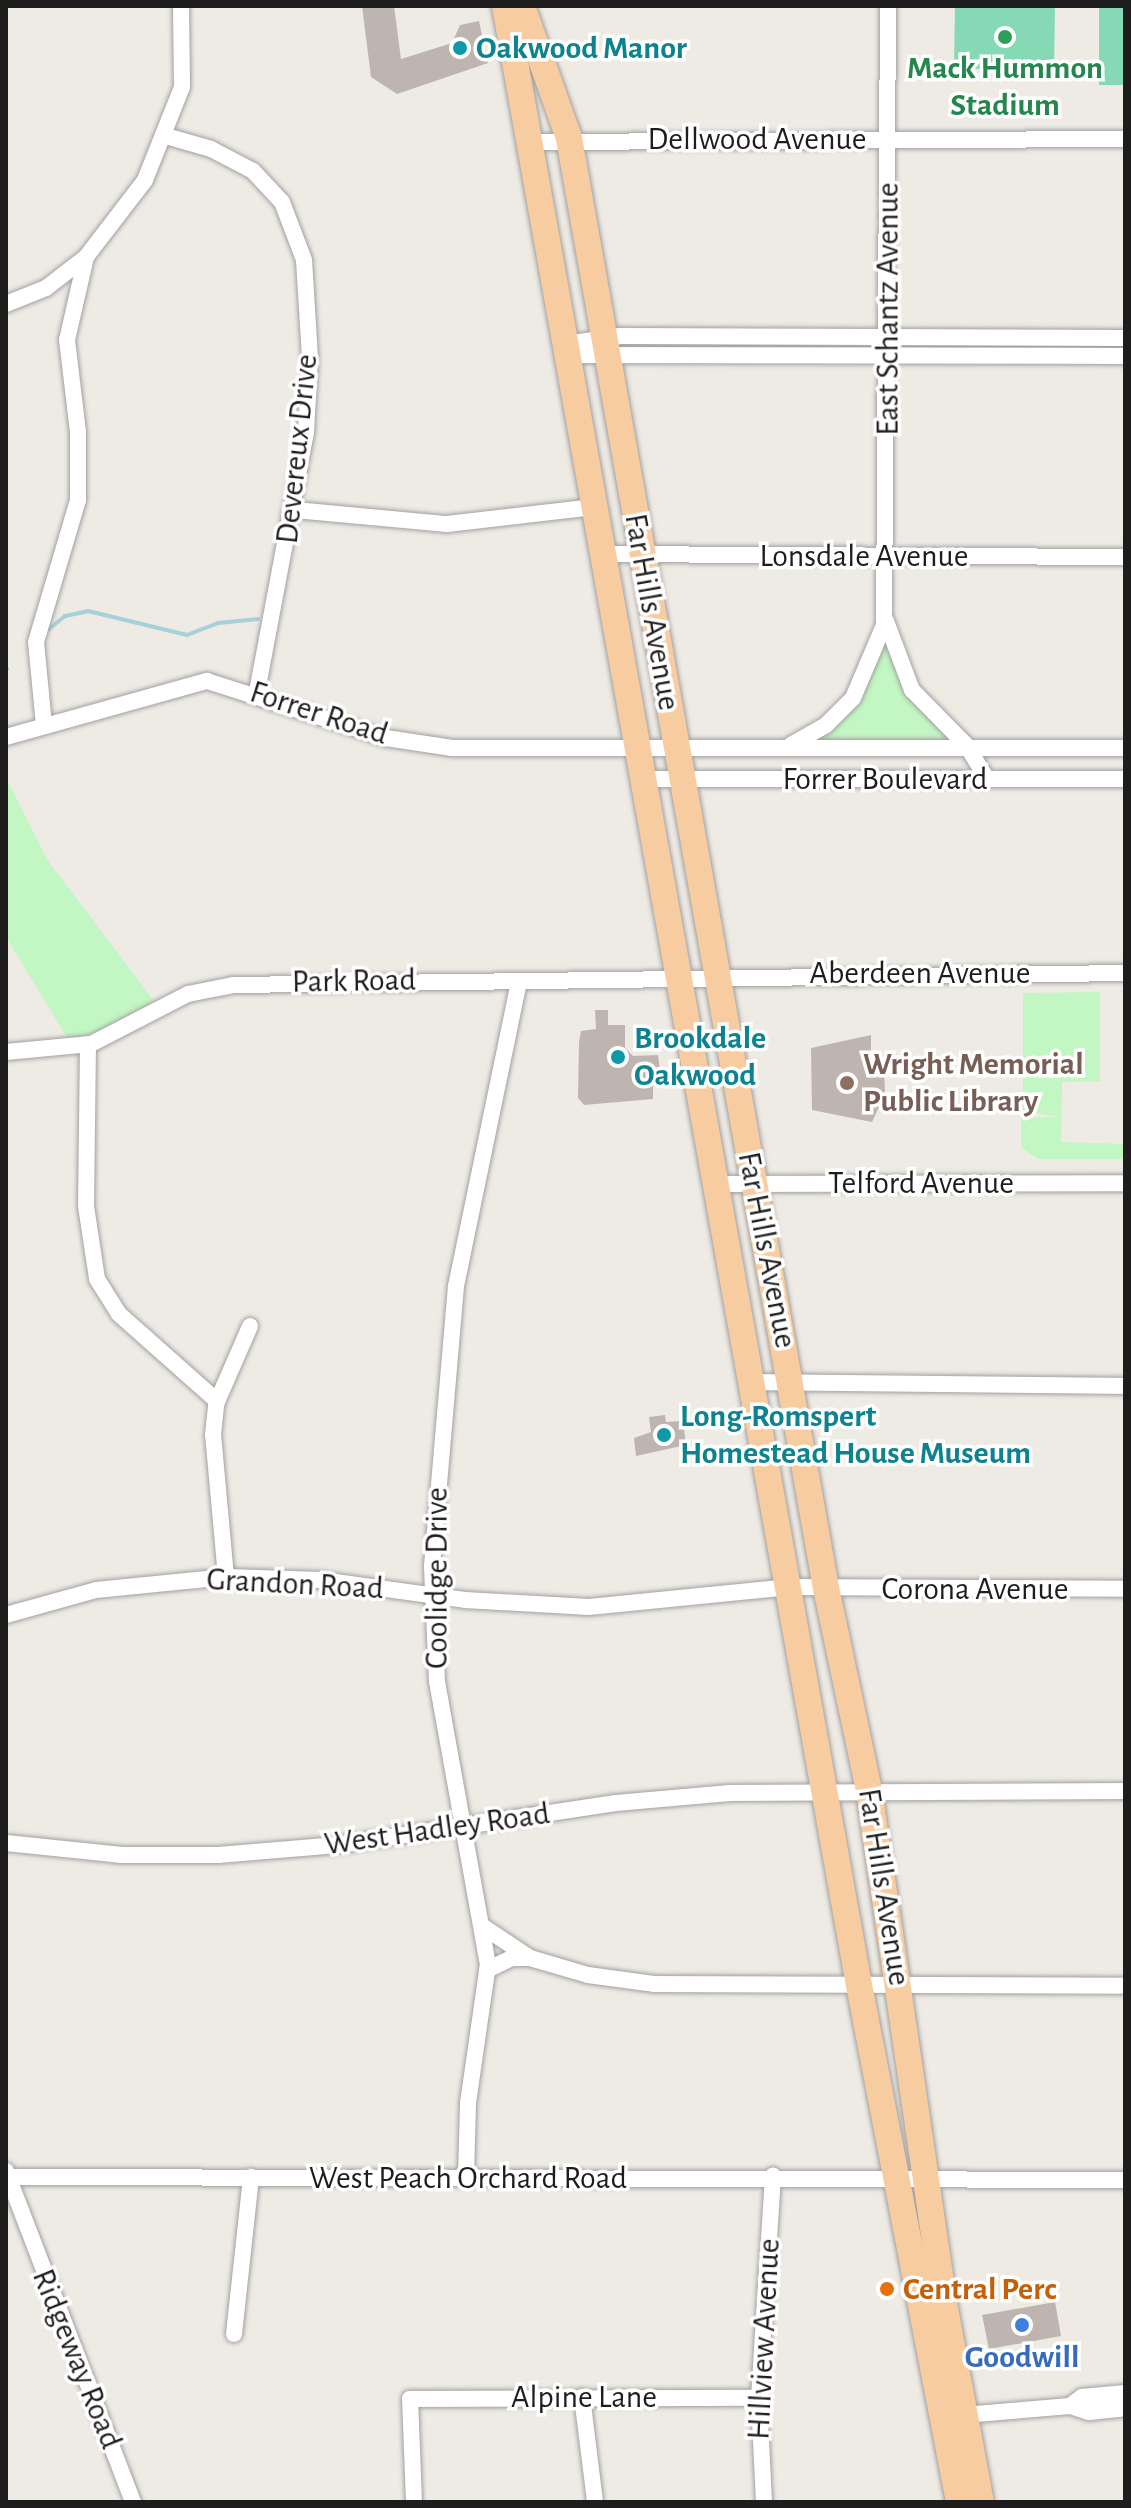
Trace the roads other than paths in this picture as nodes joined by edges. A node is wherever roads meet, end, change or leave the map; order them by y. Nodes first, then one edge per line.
1 (181, 6) edge
2 (505, 6) edge
3 (522, 6) edge
4 (888, 6) edge
5 (166, 136) junction
6 (569, 138) junction
7 (1125, 139) edge
8 (888, 140) junction
9 (532, 142) junction
10 (86, 257) junction
11 (6, 304) edge
12 (889, 338) junction
13 (1125, 338) edge
14 (602, 346) junction
15 (567, 349) junction
16 (888, 356) junction
17 (1125, 356) edge
18 (594, 507) junction
19 (295, 510) junction
20 (602, 554) junction
21 (642, 555) junction
22 (885, 557) junction
23 (1125, 557) edge
24 (885, 611) junction
25 (257, 692) junction
26 (44, 725) junction
27 (6, 737) edge
28 (790, 746) junction
29 (967, 746) junction
30 (1125, 748) edge
31 (639, 749) junction
32 (677, 751) junction
33 (644, 779) junction
34 (682, 779) junction
35 (987, 779) junction
36 (1125, 779) edge
37 (1125, 973) edge
38 (716, 974) junction
39 (679, 976) junction
40 (519, 981) junction
41 (88, 1044) junction
42 (6, 1052) edge
43 (754, 1183) junction
44 (1125, 1183) edge
45 (717, 1184) junction
46 (250, 1326) dead end
47 (754, 1382) junction
48 (1125, 1386) edge
49 (793, 1387) junction
50 (217, 1401) junction
51 (226, 1577) junction
52 (790, 1587) junction
53 (826, 1588) junction
54 (1125, 1589) edge
55 (431, 1595) junction
56 (6, 1615) edge
57 (869, 1790) junction
58 (826, 1791) junction
59 (1125, 1791) edge
60 (463, 1828) junction
61 (6, 1843) edge
62 (482, 1926) junction
63 (530, 1958) junction
64 (487, 1970) junction
65 (859, 1985) junction
66 (900, 1985) junction
67 (1125, 1986) edge
68 (7, 2174) edge
69 (773, 2175) junction
70 (466, 2176) junction
71 (251, 2177) junction
72 (899, 2178) junction
73 (936, 2180) junction
74 (1125, 2180) edge
75 (234, 2334) dead end
76 (1125, 2393) edge
77 (582, 2397) junction
78 (759, 2398) junction
79 (1070, 2406) junction
80 (1125, 2408) edge
81 (964, 2415) junction
82 (133, 2502) edge
83 (414, 2502) edge
84 (595, 2502) edge
85 (764, 2502) edge
86 (959, 2502) edge
87 (981, 2502) edge

1 - 5 street
2 - 9 main road, Far Hills Avenue
3 - 6 main road, Far Hills Avenue
4 - 8 street, East Schantz Avenue
5 - 10 street
5 - 19 street, Devereux Drive
6 - 8 street, Dellwood Avenue
6 - 9 street, Dellwood Avenue
6 - 14 main road, Far Hills Avenue
7 - 8 street, Dellwood Avenue
8 - 12 street, East Schantz Avenue
9 - 15 main road, Far Hills Avenue
10 - 11 street
10 - 26 street
12 - 13 street
12 - 14 street
12 - 16 street, East Schantz Avenue
14 - 15 street
14 - 16 street
14 - 21 main road, Far Hills Avenue
15 - 18 main road, Far Hills Avenue
16 - 17 street
16 - 22 street, East Schantz Avenue
18 - 19 street
18 - 20 main road, Far Hills Avenue
19 - 25 street, Devereux Drive
20 - 21 street, Lonsdale Avenue
20 - 31 main road, Far Hills Avenue
21 - 22 street, Lonsdale Avenue
21 - 32 main road, Far Hills Avenue
22 - 23 street, Lonsdale Avenue
22 - 24 street, East Schantz Avenue
24 - 28 street, East Schantz Avenue
24 - 29 street, East Schantz Avenue
25 - 26 street, Forrer Road
25 - 31 street, Forrer Road
26 - 27 street, Forrer Road
28 - 29 street, Forrer Boulevard
28 - 32 street, Forrer Boulevard
29 - 30 street, Forrer Boulevard
29 - 35 street, East Schantz Avenue
31 - 32 street, Forrer Road
31 - 33 main road, Far Hills Avenue
32 - 34 main road, Far Hills Avenue
33 - 34 street, Forrer Boulevard
33 - 39 main road, Far Hills Avenue
34 - 35 street, Forrer Boulevard
34 - 38 main road, Far Hills Avenue
35 - 36 street, Forrer Boulevard
37 - 38 street, Aberdeen Avenue
38 - 39 street, Park Road
38 - 43 main road, Far Hills Avenue
39 - 40 street, Park Road
39 - 45 main road, Far Hills Avenue
40 - 41 street, Park Road
40 - 55 street, Coolidge Drive
41 - 42 street, Park Road
41 - 50 street
43 - 44 street, Telford Avenue
43 - 45 street, Telford Avenue
43 - 49 main road, Far Hills Avenue
45 - 47 main road, Far Hills Avenue
46 - 50 street
47 - 49 street
47 - 52 main road, Far Hills Avenue
48 - 49 street
49 - 53 main road, Far Hills Avenue
50 - 51 street
51 - 55 street, Grandon Road
51 - 56 street, Grandon Road
52 - 53 street, Grandon Road
52 - 55 street, Grandon Road
52 - 58 main road, Far Hills Avenue
53 - 54 street, Corona Avenue
53 - 57 main road, Far Hills Avenue
55 - 60 street, Coolidge Drive
57 - 58 street, West Hadley Road
57 - 59 street, West Hadley Road
57 - 66 main road, Far Hills Avenue
58 - 60 street, West Hadley Road
58 - 65 main road, Far Hills Avenue
60 - 61 street, West Hadley Road
60 - 62 street, Coolidge Drive
62 - 63 street
62 - 64 street, Coolidge Drive
63 - 64 street
63 - 65 street
64 - 70 street, Coolidge Drive
65 - 66 street
65 - 72 main road, Far Hills Avenue
66 - 67 street
66 - 73 main road, Far Hills Avenue
68 - 71 street, West Peach Orchard Road
68 - 82 street, Ridgeway Road
69 - 70 street, West Peach Orchard Road
69 - 72 street, West Peach Orchard Road
69 - 78 street, Hillview Avenue
70 - 71 street, West Peach Orchard Road
71 - 75 street
72 - 73 street, West Peach Orchard Road
72 - 86 main road, Far Hills Avenue
73 - 74 street, West Peach Orchard Road
73 - 81 main road, Far Hills Avenue
76 - 79 street
77 - 78 street, Alpine Lane
77 - 83 street, Alpine Lane
77 - 84 street
78 - 85 street, Hillview Avenue
79 - 80 street
79 - 81 street
81 - 87 main road, Far Hills Avenue

